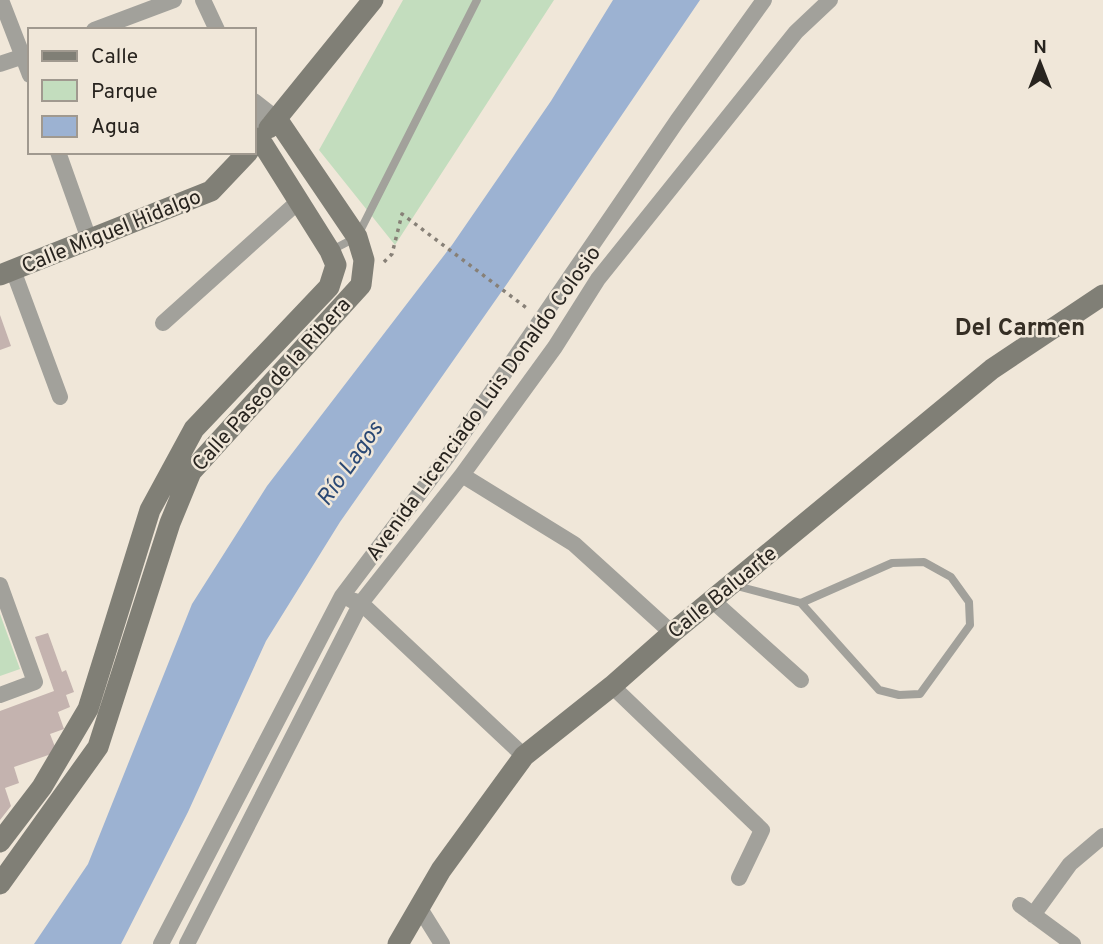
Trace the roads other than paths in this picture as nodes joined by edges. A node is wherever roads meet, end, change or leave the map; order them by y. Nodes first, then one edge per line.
1 (1, 0) edge
2 (174, 0) edge
3 (203, 0) edge
4 (373, 0) edge
5 (477, 0) edge
6 (764, 0) edge
7 (830, 0) edge
8 (99, 28) edge
9 (216, 28) edge
10 (26, 55) edge
11 (0, 64) edge
12 (256, 103) edge
13 (277, 119) junction
14 (256, 143) edge
15 (256, 147) edge
16 (59, 154) edge
17 (246, 154) edge
18 (299, 201) junction
19 (357, 237) junction
20 (90, 242) junction
21 (330, 251) junction
22 (6, 273) edge
23 (1103, 295) edge
24 (163, 323) dead end
25 (60, 397) dead end
26 (462, 475) junction
27 (0, 585) edge
28 (732, 585) junction
29 (342, 596) junction
30 (713, 601) junction
31 (360, 603) junction
32 (801, 603) junction
33 (672, 633) junction
34 (801, 680) dead end
35 (612, 686) junction
36 (0, 695) edge
37 (524, 756) junction
38 (1103, 836) edge
39 (0, 842) edge
40 (739, 878) dead end
41 (0, 884) edge
42 (419, 907) junction
43 (161, 944) edge
44 (187, 944) edge
45 (398, 944) edge
46 (442, 944) edge
47 (1073, 944) edge

1 - 10 street
2 - 8 street
3 - 9 street
4 - 13 street, Calle Miguel Hidalgo
5 - 19 lane
6 - 29 street, Avenida Licenciado Luis Donaldo Colosio
7 - 26 street, Avenida Licenciado Luis Donaldo Colosio
10 - 11 street
12 - 13 street
13 - 14 street, Calle Miguel Hidalgo
13 - 19 street
15 - 18 street
16 - 20 street
17 - 20 street, Calle Miguel Hidalgo
18 - 21 street
18 - 24 street
19 - 21 lane
19 - 41 street, Calle Paseo de la Ribera
20 - 22 street, Calle Miguel Hidalgo
21 - 39 street, Calle Paseo de la Ribera
22 - 25 street
23 - 28 street, Calle Baluarte
26 - 31 street, Avenida Licenciado Luis Donaldo Colosio
26 - 33 street
27 - 36 street
28 - 30 street, Calle Baluarte
28 - 32 lane
29 - 31 street
29 - 43 street, Avenida Licenciado Luis Donaldo Colosio
30 - 33 street, Calle Baluarte
30 - 34 street
31 - 37 street
31 - 44 street, Avenida Licenciado Luis Donaldo Colosio
32 - 32 lane
33 - 35 street, Calle Baluarte
35 - 37 street, Calle Baluarte
35 - 40 street
37 - 42 street, Calle Baluarte
38 - 47 street
42 - 45 street, Calle Baluarte
42 - 46 street

